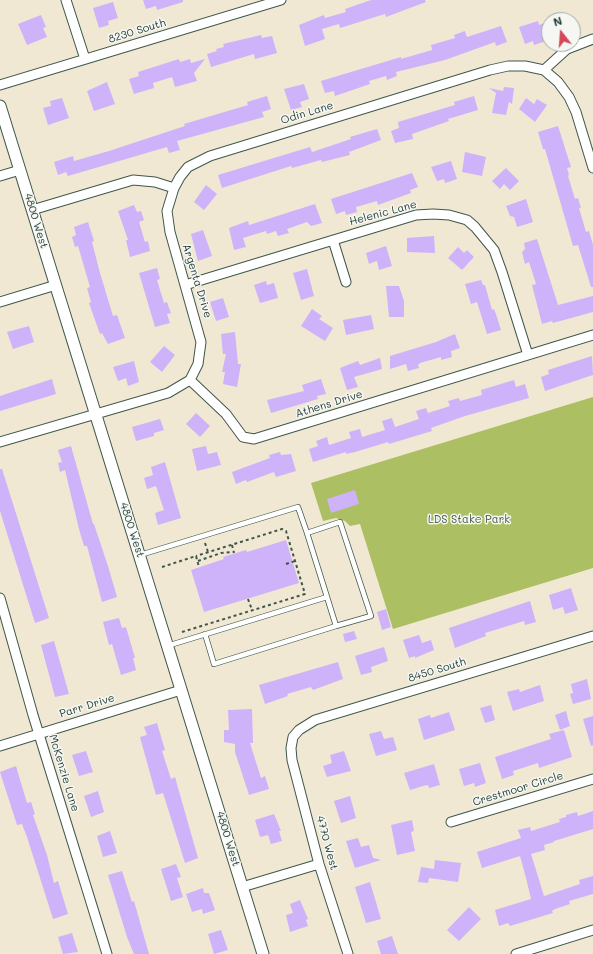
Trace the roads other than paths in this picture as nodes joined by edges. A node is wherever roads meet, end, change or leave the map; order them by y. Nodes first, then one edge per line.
1 (66, 0) edge
2 (281, 0) edge
3 (593, 39) edge
4 (85, 59) junction
5 (544, 70) junction
6 (0, 85) edge
7 (0, 106) edge
8 (593, 168) edge
9 (20, 170) junction
10 (0, 176) edge
11 (174, 188) junction
12 (32, 210) junction
13 (333, 240) junction
14 (346, 282) dead end
15 (56, 285) junction
16 (186, 285) junction
17 (0, 302) edge
18 (593, 335) edge
19 (528, 355) junction
20 (190, 380) junction
21 (95, 414) junction
22 (0, 442) edge
23 (307, 533) junction
24 (140, 555) junction
25 (327, 597) junction
26 (0, 598) edge
27 (336, 626) junction
28 (205, 634) junction
29 (593, 636) edge
30 (167, 646) junction
31 (181, 690) junction
32 (39, 734) junction
33 (293, 737) joint
34 (0, 746) edge
35 (593, 779) edge
36 (451, 822) dead end
37 (320, 864) junction
38 (242, 887) junction
39 (593, 930) edge
40 (107, 954) edge
41 (263, 954) edge
42 (348, 954) edge
43 (516, 954) edge

1 - 4 street
2 - 4 street, 8230 South
3 - 5 street
4 - 6 street, 8230 South
5 - 8 street
5 - 11 street, Odin Lane
7 - 9 street, 4800 West
9 - 10 street
9 - 12 street, 4800 West
11 - 12 street
11 - 16 street, Argenta Drive
12 - 15 street, 4800 West
13 - 14 street
13 - 16 street, Helenic Lane
13 - 19 street, Helenic Lane
15 - 17 street
15 - 21 street, 4800 West
16 - 20 street, Argenta Drive
18 - 19 street, Athens Drive
19 - 20 street, Athens Drive
20 - 21 street
21 - 22 street
21 - 24 street, 4800 West
23 - 24 lane
23 - 25 lane
23 - 27 lane
24 - 30 street, 4800 West
25 - 27 lane
25 - 28 lane
26 - 32 street, McKenzie Lane
27 - 28 lane
28 - 30 lane
29 - 33 street, 8450 South
30 - 31 street, 4800 West
31 - 32 street, Parr Drive
31 - 38 street, 4800 West
32 - 34 street, Parr Drive
32 - 40 street, McKenzie Lane
33 - 37 street, 4770 West
35 - 36 street, Crestmoor Circle
37 - 38 street
37 - 42 street, 4770 West
38 - 41 street, 4800 West
39 - 43 street

